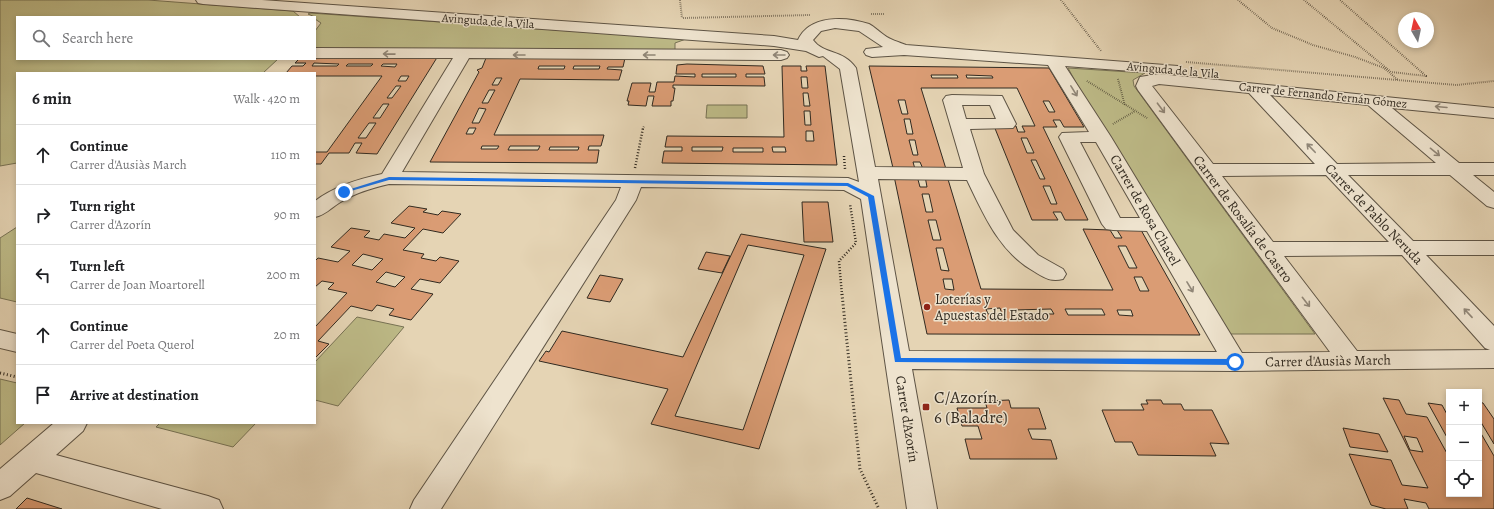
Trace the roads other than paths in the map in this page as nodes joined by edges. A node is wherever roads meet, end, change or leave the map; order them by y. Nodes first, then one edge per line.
1 (203, 0) edge
2 (304, 12) edge
3 (816, 47) junction
4 (316, 53) edge
5 (863, 54) junction
6 (461, 58) dead end
7 (1057, 66) junction
8 (1152, 80) joint
9 (1252, 88) junction
10 (1442, 95) junction
11 (1494, 97) edge
12 (1372, 100) junction
13 (1494, 102) edge
14 (1494, 113) edge
15 (960, 124) dead end
16 (1100, 135) junction
17 (1456, 169) junction
18 (1494, 169) edge
19 (1207, 170) junction
20 (1332, 170) junction
21 (974, 174) junction
22 (389, 178) junction
23 (632, 182) junction
24 (868, 185) junction
25 (1494, 202) edge
26 (316, 210) edge
27 (1154, 225) junction
28 (1494, 248) edge
29 (1265, 249) junction
30 (1408, 249) junction
31 (1055, 274) dead end
32 (0, 339) edge
33 (1494, 342) edge
34 (16, 343) edge
35 (898, 360) junction
36 (1350, 360) junction
37 (1494, 360) edge
38 (1235, 362) junction
39 (72, 424) edge
40 (31, 460) junction
41 (0, 487) edge
42 (208, 509) edge
43 (425, 509) edge
44 (922, 509) edge

1 - 2 street, Avinguda de la Vila
2 - 3 street, Avinguda de la Vila
3 -> 4 street
3 - 5 street
3 - 5 street
5 - 7 street, Avinguda de la Vila
5 - 24 street, Carrer d'Azorín
6 - 22 street
7 - 10 street, Avinguda de la Vila
7 -> 16 street, Carrer de Rosa Chacel
8 - 9 street, Carrer de Fernando Fernán Gómez
8 -> 19 street, Carrer de Rosalía de Castro
9 - 12 street, Carrer de Fernando Fernán Gómez
20 -> 9 street, Carrer de Pablo Neruda
10 - 11 street, Avinguda de la Vila
10 - 13 street, Avinguda de la Vila
14 -> 12 street, Carrer de Fernando Fernán Gómez
12 -> 17 street
15 - 21 street
16 - 27 street, Carrer de Rosa Chacel
16 - 27 street
17 - 18 street
17 - 20 street
17 - 25 street
19 - 20 street
19 - 29 street, Carrer de Rosalía de Castro
20 - 30 street, Carrer de Pablo Neruda
21 - 24 street
21 - 31 street
22 - 23 street
22 - 26 street
23 - 24 street
23 - 43 street
24 - 35 street, Carrer d'Azorín
27 -> 38 street, Carrer de Rosa Chacel
28 - 30 street
29 - 30 street
29 -> 36 street, Carrer de Rosalía de Castro
33 -> 30 street, Carrer de Pablo Neruda
32 - 34 street
35 - 38 street, Carrer d'Ausiàs March
35 - 44 street, Carrer d'Azorín
36 - 37 street, Carrer d'Ausiàs March
36 - 38 street, Carrer d'Ausiàs March
39 - 40 street
40 - 41 street
40 - 42 street

